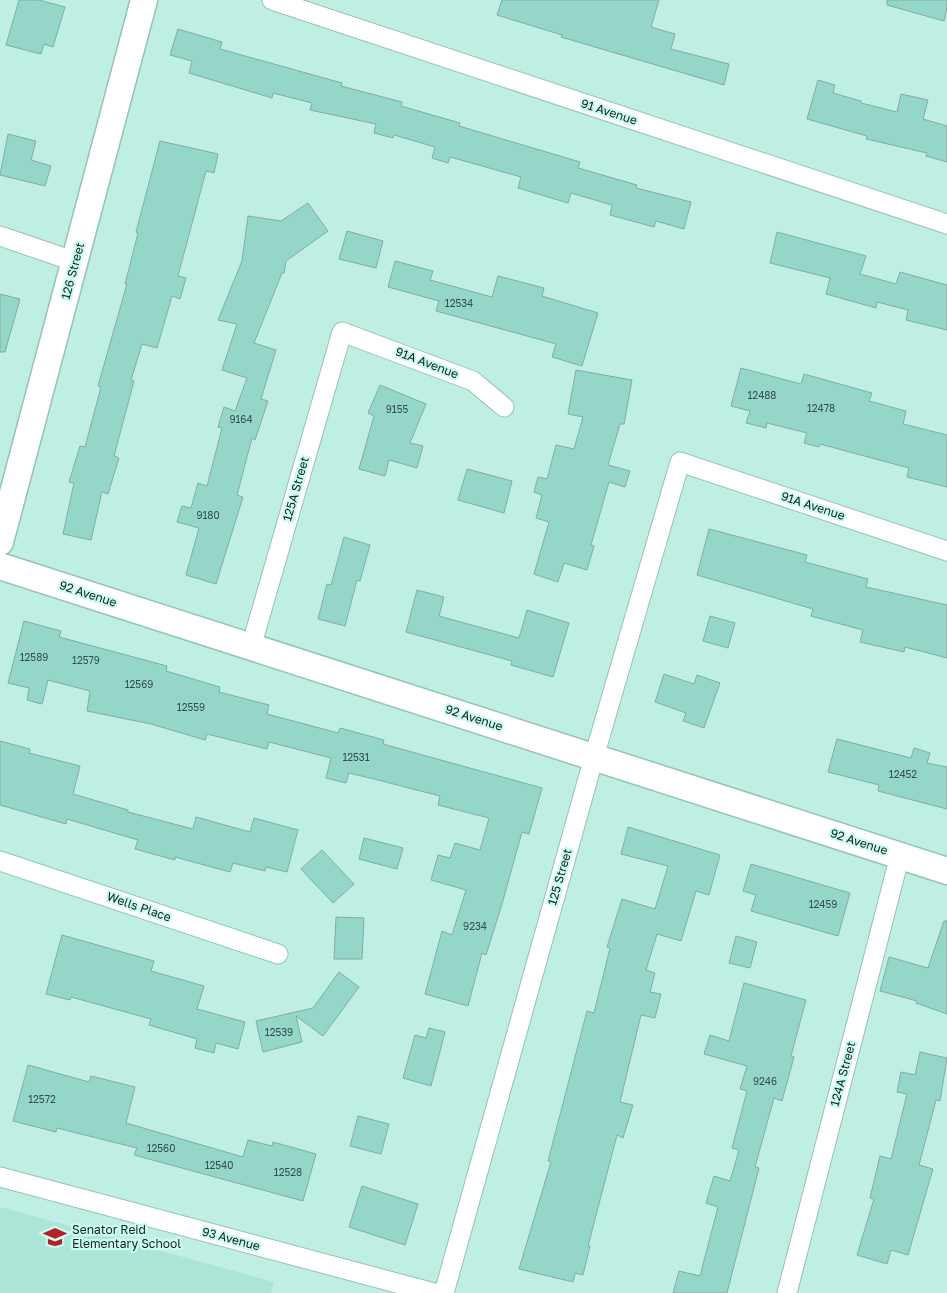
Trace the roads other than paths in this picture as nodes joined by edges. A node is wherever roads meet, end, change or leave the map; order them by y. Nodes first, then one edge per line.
1 (144, 0) edge
2 (272, 0) edge
3 (947, 224) edge
4 (0, 236) edge
5 (76, 262) junction
6 (342, 332) joint
7 (504, 407) dead end
8 (680, 462) joint
9 (0, 542) edge
10 (947, 551) edge
11 (0, 566) edge
12 (251, 646) junction
13 (594, 757) junction
14 (900, 856) junction
15 (0, 861) edge
16 (947, 871) edge
17 (278, 954) dead end
18 (0, 1178) edge
19 (434, 1293) edge
20 (444, 1293) edge
21 (787, 1293) edge

1 - 5 street, 126 Street
2 - 3 street, 91 Avenue
4 - 5 street
5 - 9 street, 126 Street
6 - 7 street, 91A Avenue
6 - 12 street, 125A Street
8 - 10 street, 91A Avenue
8 - 13 street, 125 Street
11 - 12 street, 92 Avenue
12 - 13 street, 92 Avenue
13 - 14 street, 92 Avenue
13 - 20 street, 125 Street
14 - 16 street, 92 Avenue
14 - 21 street, 124A Street
15 - 17 street, Wells Place
18 - 19 street, 93 Avenue

